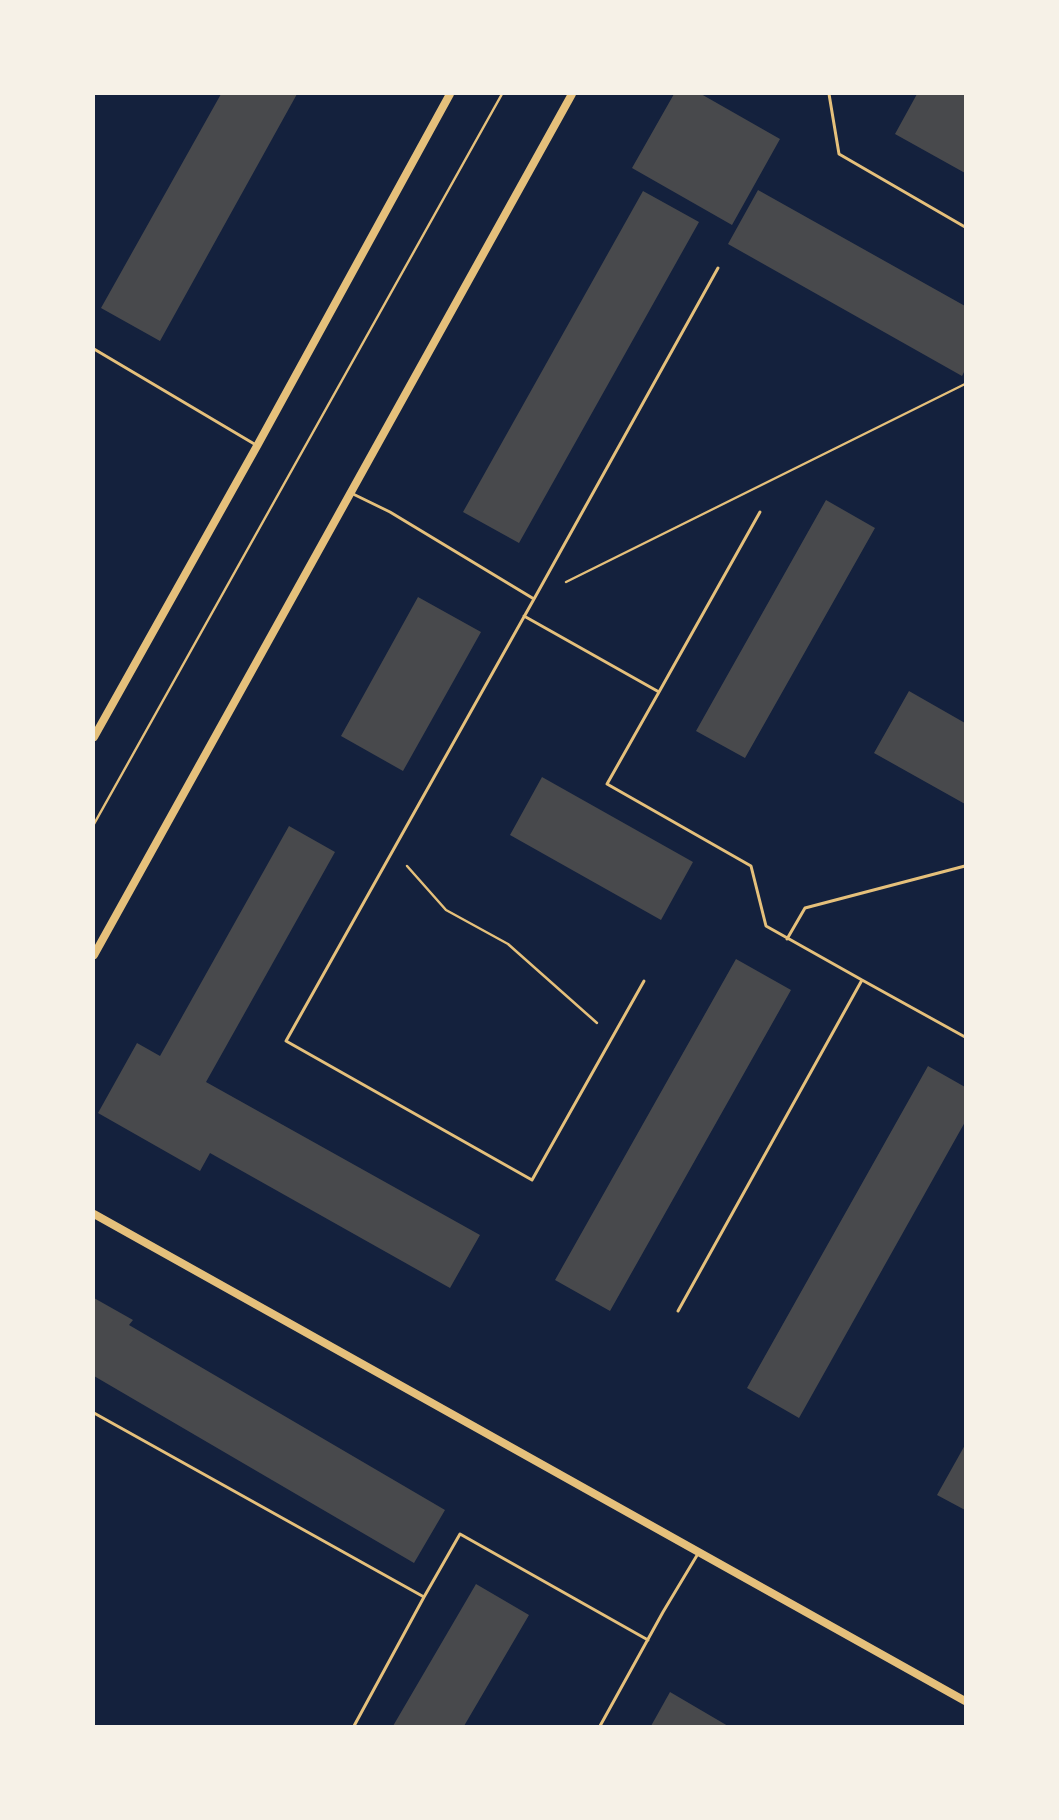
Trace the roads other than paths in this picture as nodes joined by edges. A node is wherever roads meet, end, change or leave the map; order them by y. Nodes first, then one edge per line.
1 (450, 94) edge
2 (572, 94) edge
3 (829, 94) edge
4 (965, 227) edge
5 (718, 268) dead end
6 (94, 349) edge
7 (257, 446) junction
8 (351, 492) junction
9 (760, 512) dead end
10 (534, 599) junction
11 (524, 616) junction
12 (658, 692) junction
13 (94, 737) edge
14 (965, 866) edge
15 (787, 938) junction
16 (94, 955) edge
17 (862, 980) junction
18 (644, 981) dead end
19 (965, 1037) edge
20 (94, 1214) edge
21 (678, 1311) dead end
22 (94, 1413) edge
23 (699, 1552) junction
24 (424, 1597) junction
25 (648, 1640) junction
26 (965, 1701) edge
27 (354, 1726) edge
28 (600, 1726) edge

1 - 7 main road
2 - 8 main road
3 - 4 lane
5 - 10 lane
6 - 7 lane
7 - 13 main road
8 - 10 lane
8 - 16 main road
9 - 12 lane
10 - 11 lane
11 - 12 lane
11 - 18 lane
12 - 15 lane
14 - 15 lane
15 - 17 lane
17 - 19 lane
17 - 21 lane
20 - 23 main road
22 - 24 lane
23 - 25 lane
23 - 26 main road
24 - 25 lane
24 - 27 lane
25 - 28 lane

